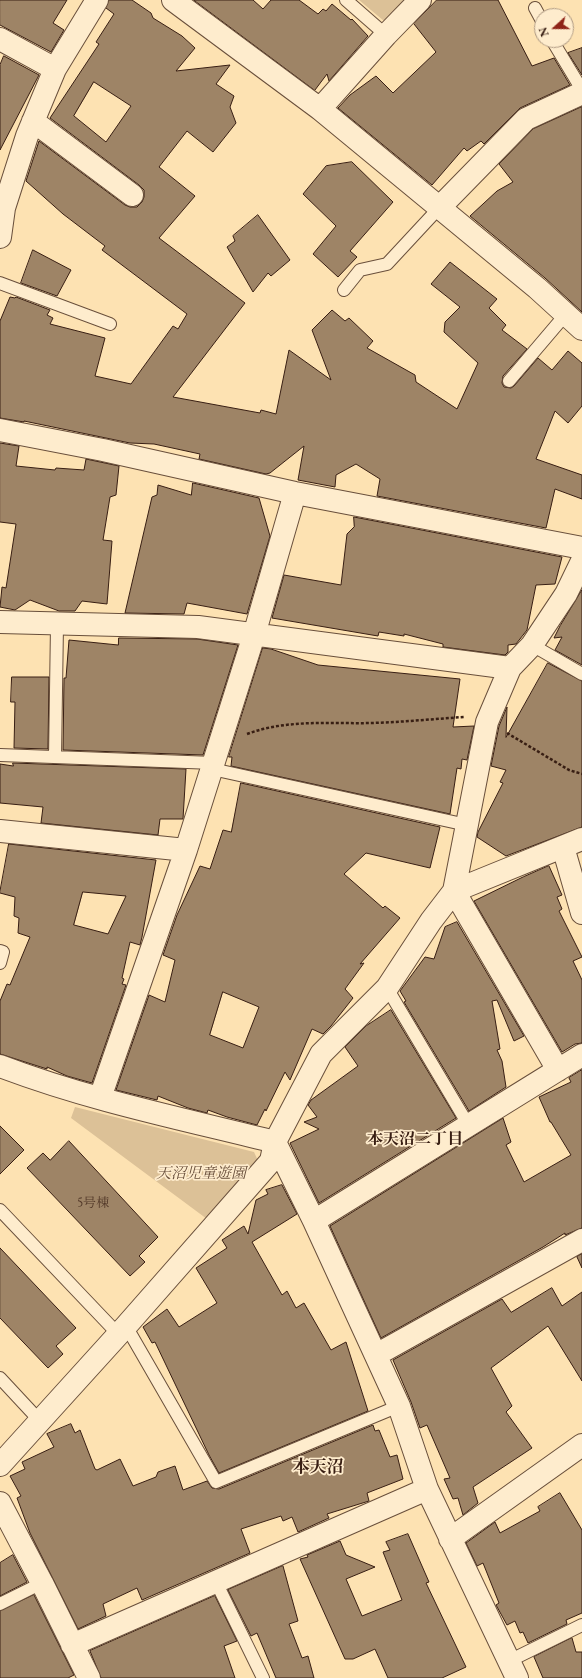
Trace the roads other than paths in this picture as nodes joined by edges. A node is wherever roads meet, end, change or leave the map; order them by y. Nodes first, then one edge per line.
1 (97, 0) edge
2 (173, 0) edge
3 (346, 0) edge
4 (420, 0) edge
5 (386, 36) junction
6 (0, 39) edge
7 (557, 48) edge
8 (55, 69) junction
9 (582, 91) edge
10 (320, 109) junction
11 (33, 121) junction
12 (132, 195) dead end
13 (2, 208) edge
14 (440, 208) junction
15 (0, 237) edge
16 (0, 282) edge
17 (344, 290) dead end
18 (566, 314) junction
19 (110, 324) dead end
20 (582, 329) edge
21 (509, 381) dead end
22 (0, 430) edge
23 (295, 493) junction
24 (582, 548) edge
25 (582, 561) edge
26 (0, 622) edge
27 (57, 625) junction
28 (254, 635) junction
29 (532, 645) junction
30 (510, 668) junction
31 (582, 674) edge
32 (0, 755) edge
33 (55, 756) junction
34 (214, 761) junction
35 (467, 825) junction
36 (0, 832) edge
37 (572, 843) edge
38 (186, 850) junction
39 (454, 891) junction
40 (582, 913) edge
41 (0, 951) edge
42 (0, 963) edge
43 (387, 988) junction
44 (582, 1055) edge
45 (0, 1066) edge
46 (558, 1070) junction
47 (100, 1098) junction
48 (468, 1126) junction
49 (275, 1142) junction
50 (0, 1210) edge
51 (314, 1221) junction
52 (582, 1240) edge
53 (123, 1330) junction
54 (376, 1355) junction
55 (0, 1378) edge
56 (399, 1406) junction
57 (40, 1421) junction
58 (582, 1444) edge
59 (0, 1465) edge
60 (427, 1489) junction
61 (0, 1503) edge
62 (450, 1539) junction
63 (216, 1582) junction
64 (42, 1583) junction
65 (0, 1604) edge
66 (582, 1625) edge
67 (72, 1645) junction
68 (513, 1669) edge
69 (89, 1678) edge
70 (263, 1678) edge

1 - 8 street
2 - 10 street
3 - 5 lane
4 - 5 street
5 - 10 street
6 - 8 street
7 - 9 lane
8 - 11 street
9 - 14 street
10 - 14 street
11 - 12 street
11 - 13 street
13 - 15 street
14 - 17 lane
14 - 18 street
16 - 19 lane
18 - 20 street
18 - 21 lane
22 - 23 street
23 - 24 street
23 - 28 street
25 - 29 street
26 - 27 street
27 - 28 street
27 - 33 lane
28 - 30 street
28 - 34 street
29 - 30 street
29 - 31 lane
30 - 35 street
32 - 33 lane
33 - 34 lane
34 - 35 lane
34 - 38 street
35 - 39 street
36 - 38 street
37 - 39 street
37 - 40 street
38 - 47 street
39 - 43 street
39 - 46 street
41 - 42 lane
43 - 48 lane
43 - 49 street
44 - 46 street
45 - 47 street
46 - 48 street
47 - 49 street
48 - 51 street
49 - 51 street
49 - 53 street
50 - 53 lane
51 - 54 street
52 - 54 street
53 - 56 lane
53 - 57 street
54 - 56 street
55 - 57 lane
56 - 60 street
57 - 59 street
58 - 62 street
60 - 62 street
60 - 63 street
61 - 64 street
62 - 68 street
63 - 67 street
63 - 70 lane
64 - 65 lane
64 - 67 street
66 - 68 lane
67 - 69 street

